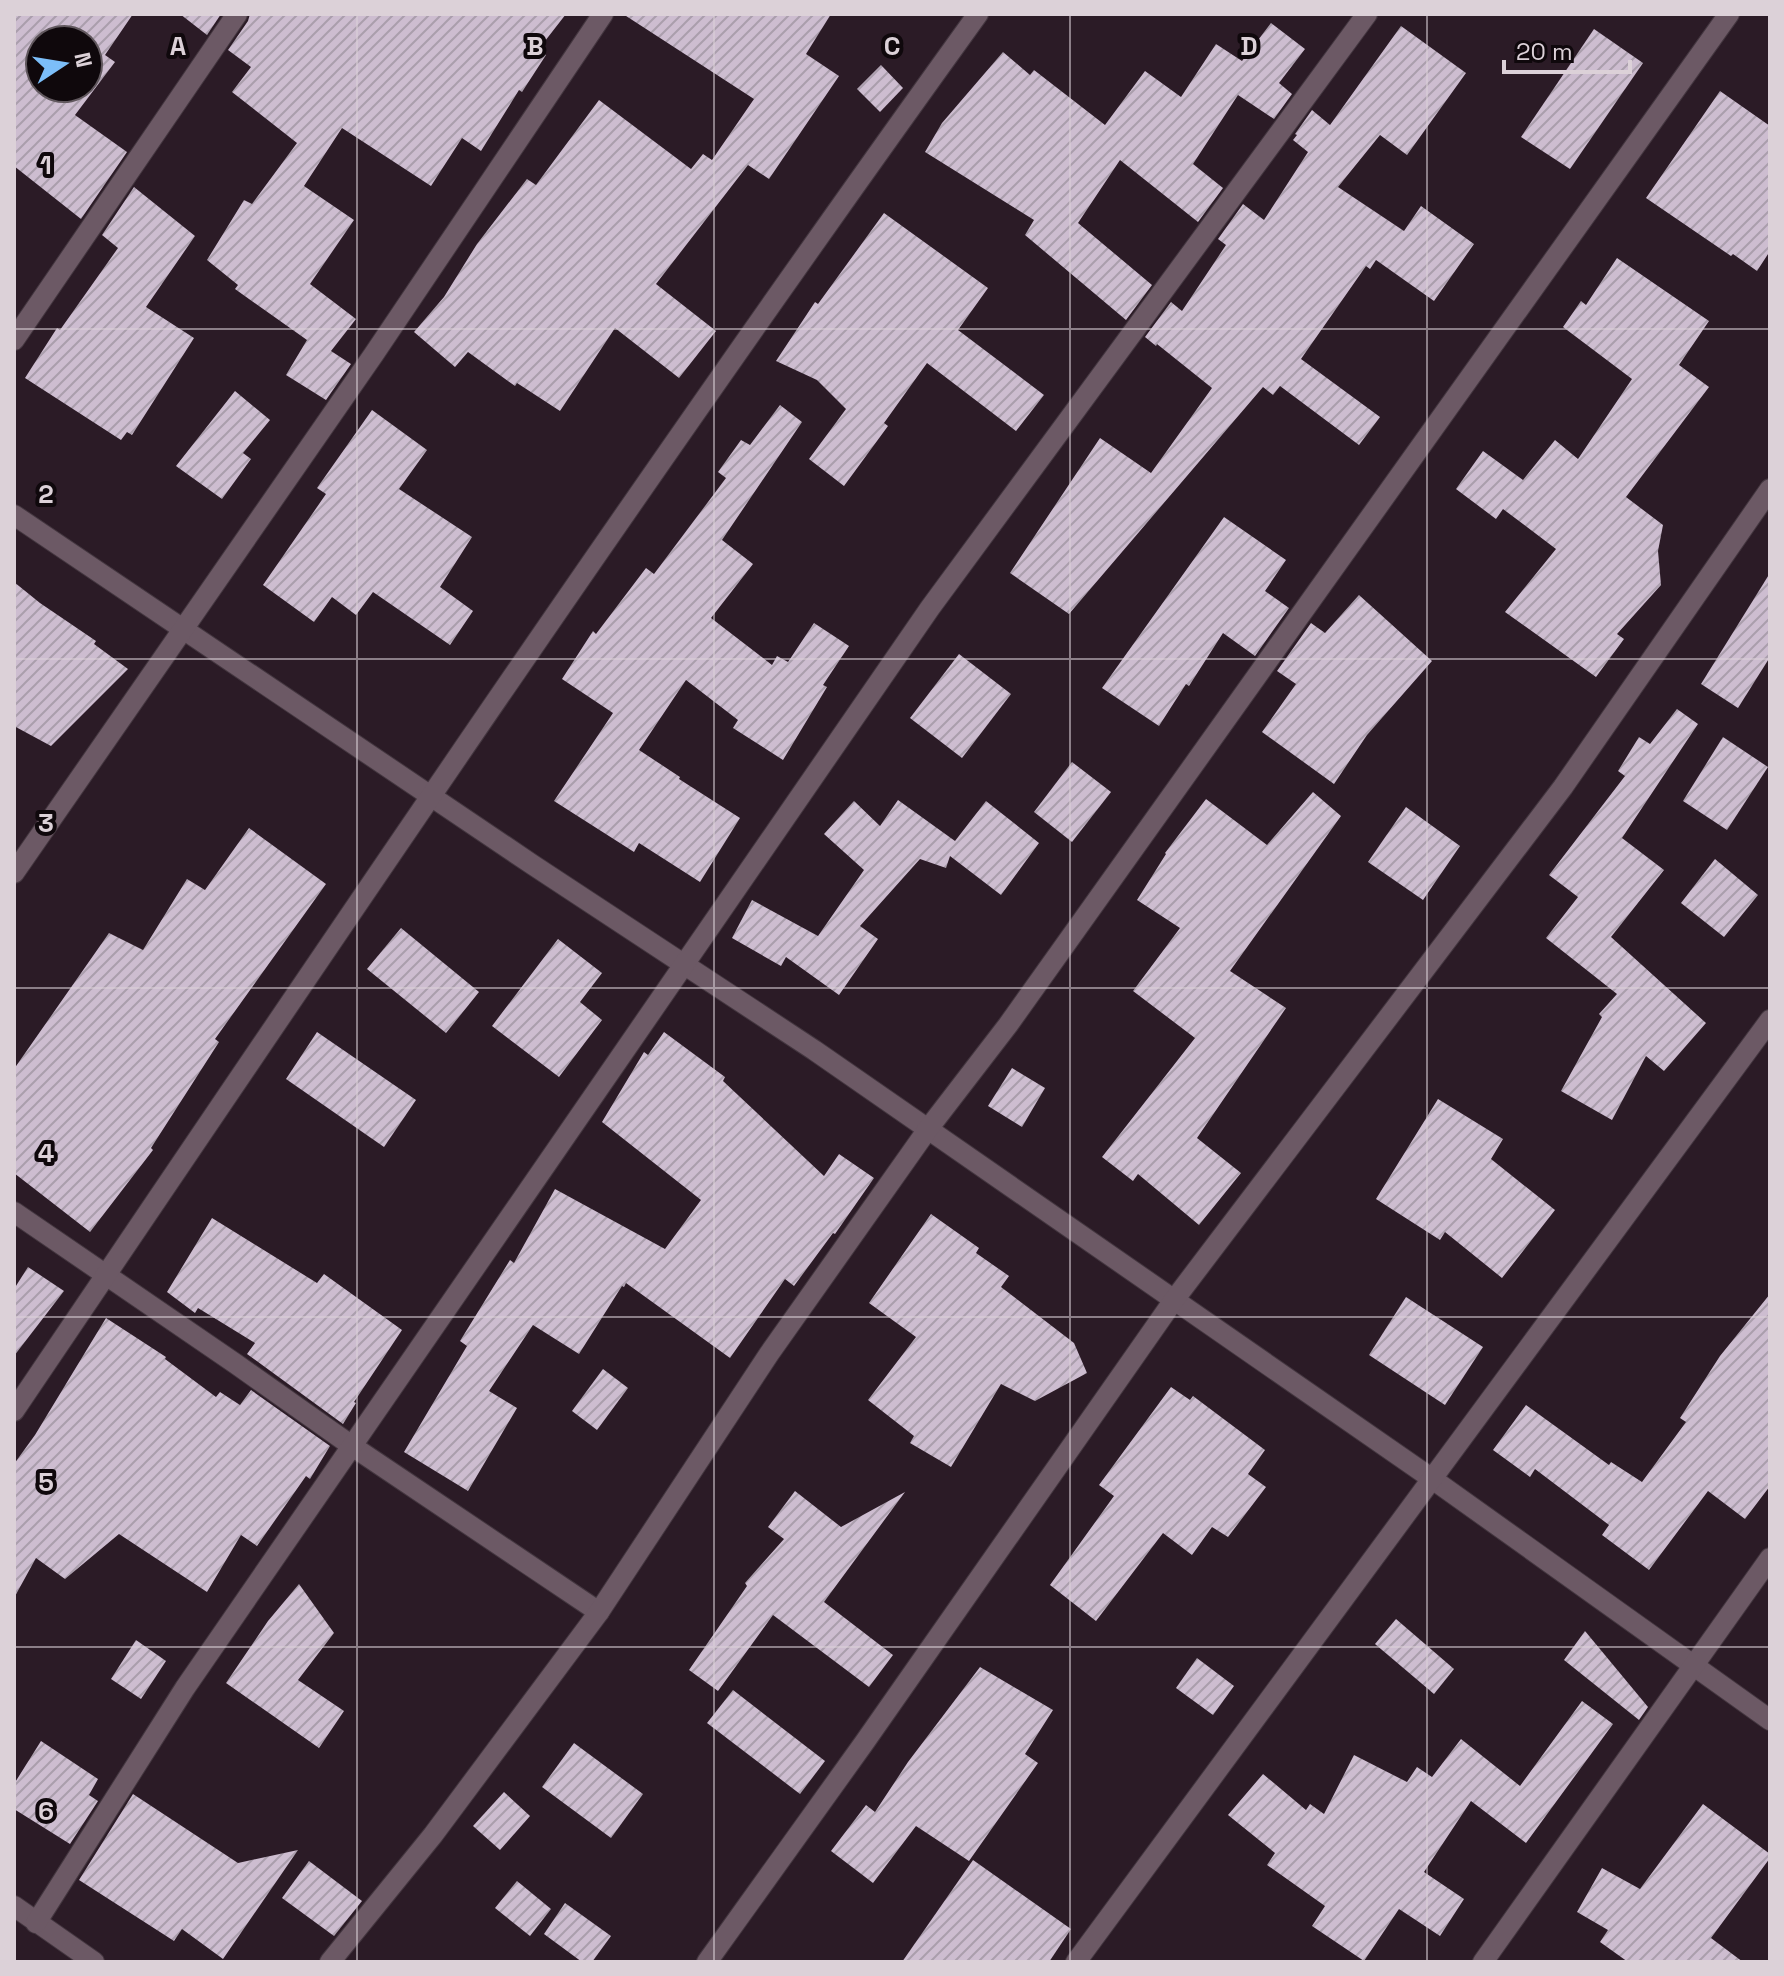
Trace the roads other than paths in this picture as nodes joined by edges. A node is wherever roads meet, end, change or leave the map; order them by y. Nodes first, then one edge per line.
1 (237, 14) edge
2 (603, 14) edge
3 (978, 14) edge
4 (1367, 14) edge
5 (1729, 14) edge
6 (14, 340) edge
7 (1770, 489) edge
8 (14, 515) edge
9 (183, 628) junction
10 (431, 795) junction
11 (14, 873) edge
12 (684, 966) junction
13 (1770, 1020) edge
14 (928, 1129) junction
15 (14, 1212) edge
16 (106, 1275) junction
17 (1174, 1300) junction
18 (14, 1411) edge
19 (352, 1446) junction
20 (1431, 1478) junction
21 (1770, 1558) edge
22 (599, 1612) junction
23 (1693, 1667) junction
24 (1770, 1720) edge
25 (14, 1906) edge
26 (36, 1923) junction
27 (94, 1962) edge
28 (330, 1962) edge
29 (707, 1962) edge
30 (1076, 1962) edge
31 (1483, 1962) edge

1 - 6 street
2 - 9 street
3 - 10 street
4 - 12 street
5 - 14 street
7 - 17 street
8 - 9 street
9 - 10 street
9 - 11 street
10 - 12 street
10 - 16 street
12 - 14 street
12 - 19 street
13 - 20 street
14 - 17 street
14 - 22 street
15 - 16 street
16 - 18 street
16 - 19 street
17 - 20 street
17 - 29 street
19 - 22 street
19 - 26 street
20 - 23 street
20 - 30 street
21 - 23 street
22 - 28 street
23 - 24 street
23 - 31 street
25 - 26 street
26 - 27 street

